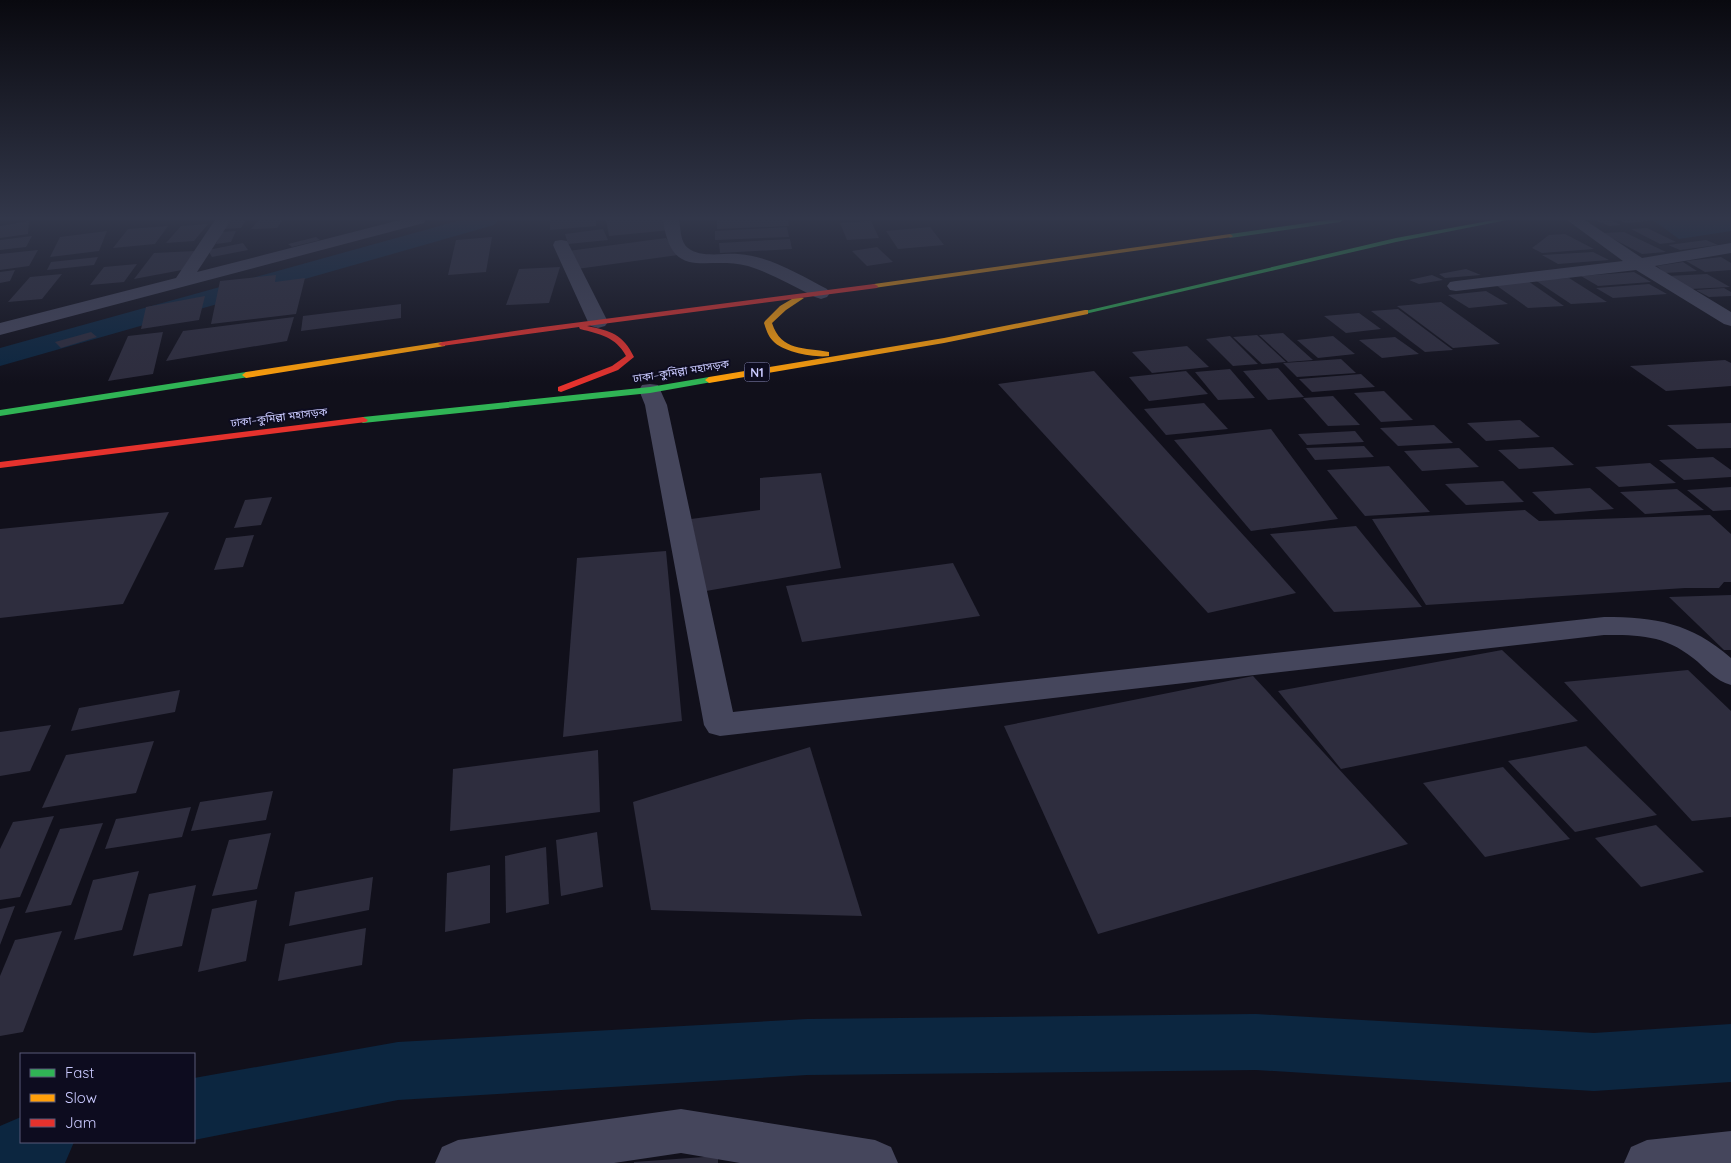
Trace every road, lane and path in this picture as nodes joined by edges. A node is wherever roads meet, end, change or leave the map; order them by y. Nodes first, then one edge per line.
1 (187, 274) edge
2 (211, 274) edge
3 (575, 274) edge
4 (782, 274) edge
5 (959, 274) edge
6 (1249, 274) edge
7 (1554, 274) edge
8 (1656, 274) edge
9 (182, 282) junction
10 (1456, 286) dead end
11 (822, 293) junction
12 (804, 296) junction
13 (1731, 320) edge
14 (598, 322) junction
15 (574, 325) junction
16 (0, 328) edge
17 (854, 356) junction
18 (650, 390) junction
19 (512, 404) junction
20 (0, 413) edge
21 (0, 464) edge
22 (1731, 674) edge
23 (1731, 1154) edge
24 (458, 1163) edge
25 (875, 1163) edge
26 (1647, 1163) edge

1 - 9 street
2 - 9 street
3 - 14 street
4 - 11 street
5 - 11 highway
6 - 17 highway, ঢাকা–কুমিল্লা মহাসড়ক / N1
7 - 10 street
8 - 13 street
9 - 16 street
11 - 12 highway
12 - 14 highway
12 - 17 highway
14 - 15 highway
15 - 19 highway
15 - 20 highway
17 - 18 highway, ঢাকা–কুমিল্লা মহাসড়ক / N1
18 - 19 highway, ঢাকা–কুমিল্লা মহাসড়ক / N1
18 - 22 street
19 - 21 highway, ঢাকা–কুমিল্লা মহাসড়ক / N1
23 - 26 street
24 - 25 street

